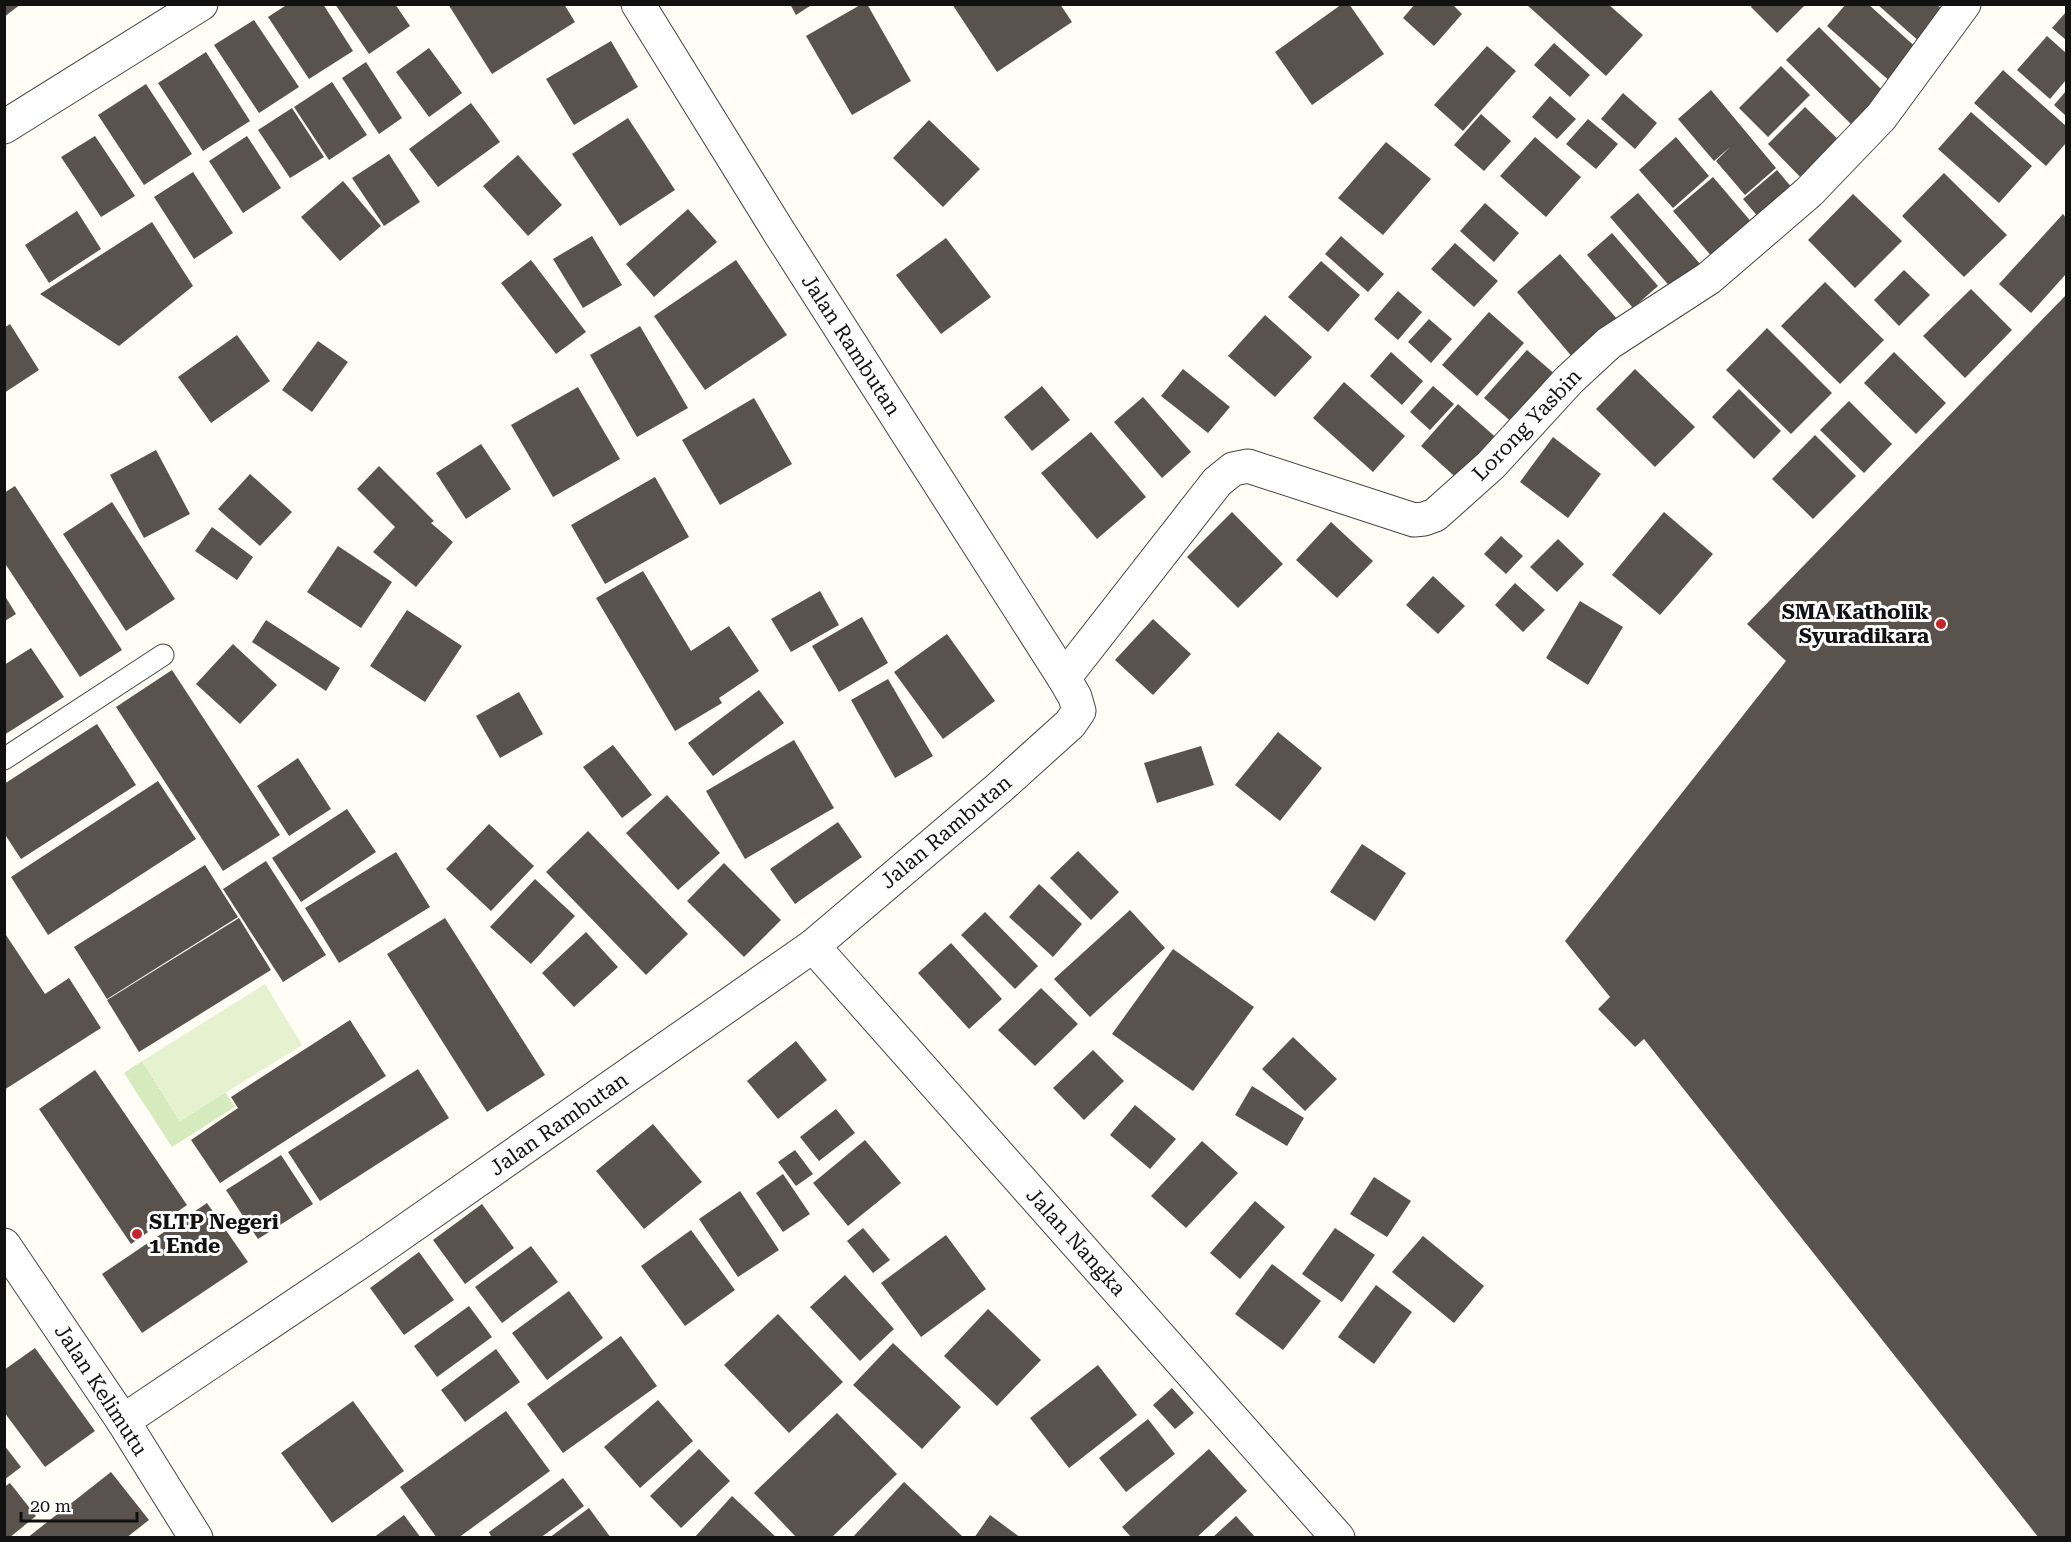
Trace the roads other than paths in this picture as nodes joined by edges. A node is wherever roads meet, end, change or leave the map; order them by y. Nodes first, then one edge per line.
1 (201, 4) edge
2 (638, 4) edge
3 (1964, 4) edge
4 (4, 127) edge
5 (163, 655) dead end
6 (1065, 678) junction
7 (4, 759) edge
8 (813, 946) junction
9 (4, 1245) edge
10 (123, 1422) junction
11 (196, 1538) edge
12 (1338, 1538) edge

1 - 4 street
2 - 6 street, Jalan Rambutan
3 - 6 street, Lorong Yasbin
5 - 7 lane
6 - 8 street, Jalan Rambutan
8 - 10 street, Jalan Rambutan
8 - 12 street, Jalan Nangka
9 - 10 street, Jalan Kelimutu
10 - 11 street, Jalan Kelimutu

